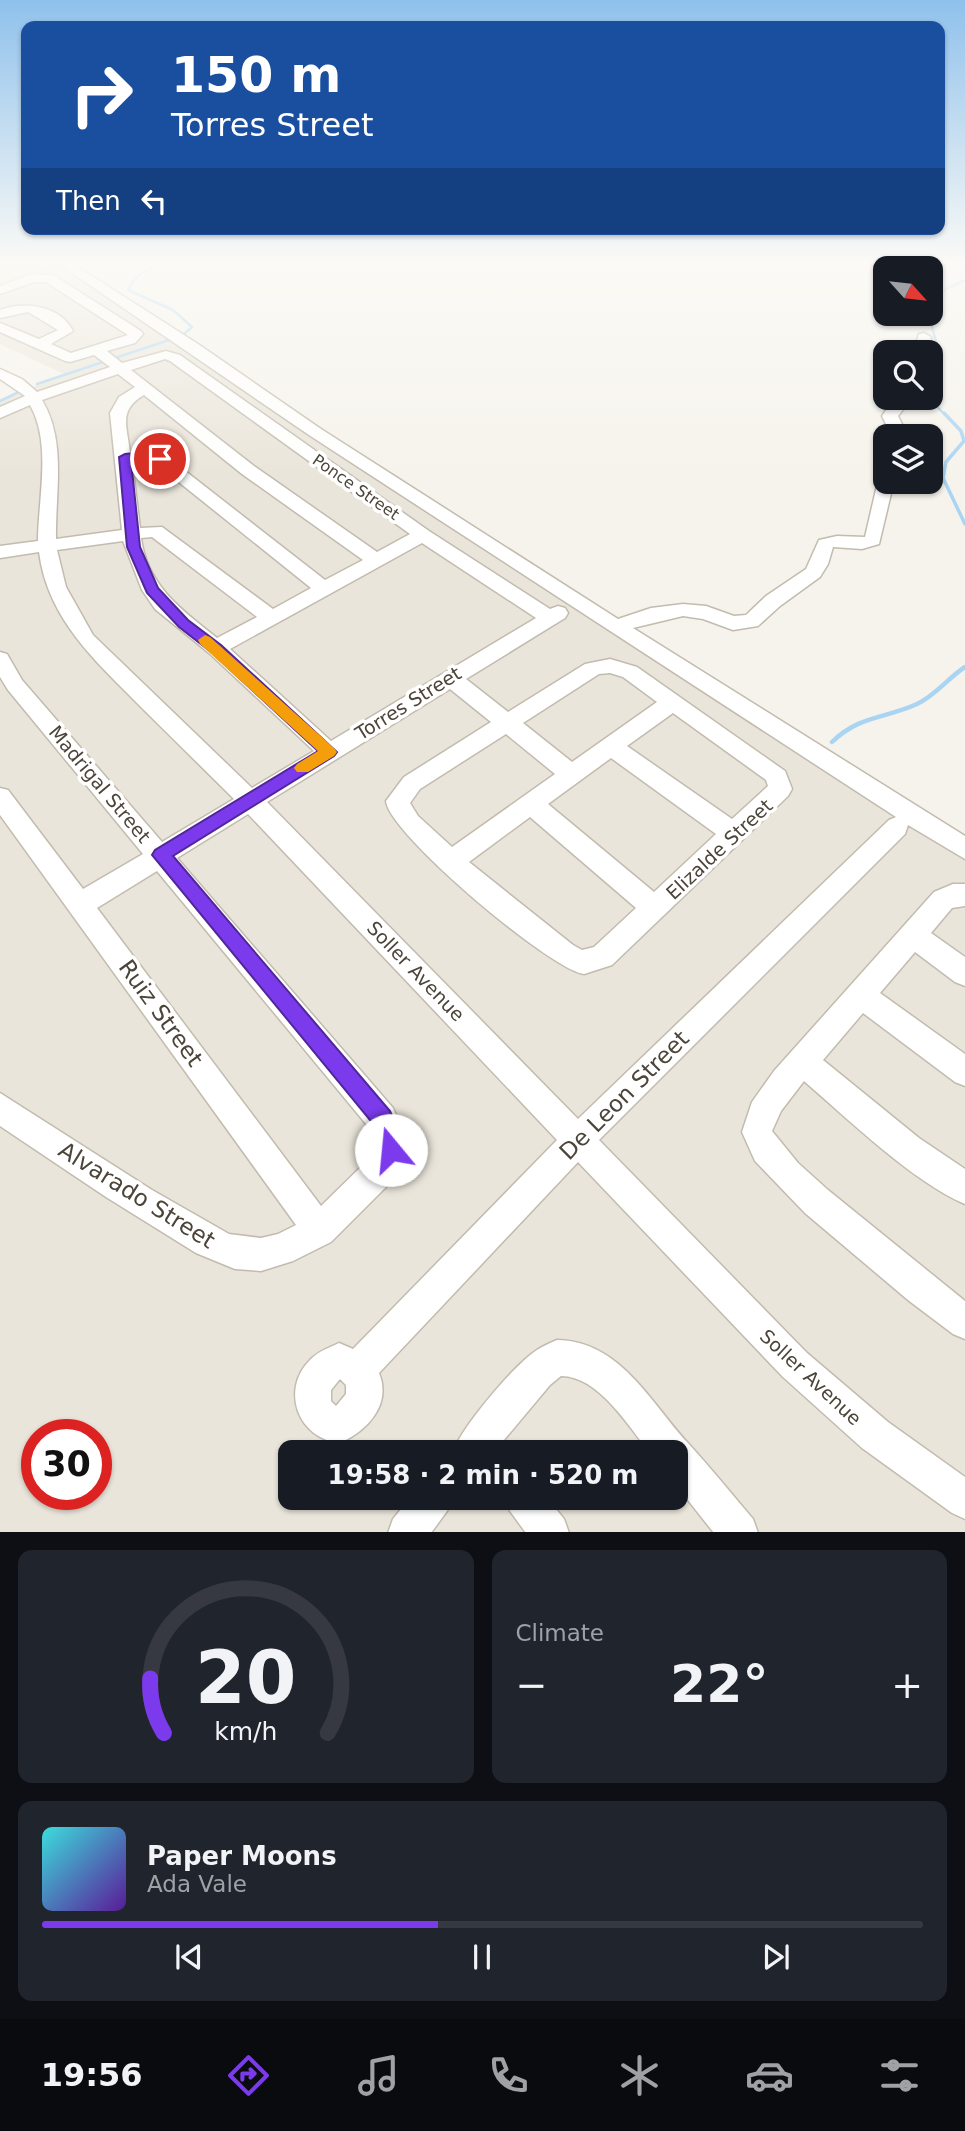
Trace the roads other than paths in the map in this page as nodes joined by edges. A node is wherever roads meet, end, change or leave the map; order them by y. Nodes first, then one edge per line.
1 (14, 333) edge
2 (63, 333) edge
3 (135, 333) edge
4 (172, 333) edge
5 (924, 337) dead end
6 (924, 340) edge
7 (39, 345) junction
8 (110, 360) junction
9 (4, 378) edge
10 (146, 387) junction
11 (34, 397) junction
12 (0, 413) edge
13 (125, 457) junction
14 (883, 494) edge
15 (133, 532) junction
16 (423, 534) junction
17 (47, 544) junction
18 (0, 552) edge
19 (376, 561) junction
20 (324, 589) junction
21 (553, 615) joint
22 (271, 618) junction
23 (617, 626) junction
24 (216, 648) junction
25 (0, 659) edge
26 (450, 677) junction
27 (672, 702) junction
28 (506, 723) junction
29 (611, 746) junction
30 (329, 752) junction
31 (572, 775) junction
32 (0, 797) edge
33 (250, 800) junction
34 (531, 804) junction
35 (897, 827) dead end
36 (735, 834) junction
37 (965, 849) edge
38 (161, 855) junction
39 (452, 861) junction
40 (965, 895) edge
41 (80, 904) junction
42 (655, 908) junction
43 (913, 935) junction
44 (965, 973) edge
45 (861, 995) junction
46 (803, 1062) junction
47 (965, 1072) edge
48 (0, 1108) edge
49 (579, 1139) junction
50 (965, 1188) edge
51 (320, 1231) junction
52 (965, 1322) edge
53 (358, 1369) dead end
54 (486, 1440) edge
55 (662, 1440) edge
56 (688, 1471) edge
57 (965, 1500) edge
58 (424, 1510) edge
59 (533, 1510) edge
60 (407, 1532) edge
61 (550, 1532) edge
62 (739, 1532) edge

1 - 7 street
2 - 7 street
3 - 8 street
4 - 23 street
5 - 6 street
7 - 8 street
8 - 10 street
8 - 11 street
8 - 16 street, Ponce Street
9 - 11 street
10 - 13 street
10 - 19 street
11 - 12 street
11 - 17 street, Soller Avenue
13 - 15 street
13 - 20 street
14 - 23 street
15 - 17 street
15 - 22 street
15 - 24 street
16 - 19 street
16 - 21 street, Ponce Street
17 - 18 street
17 - 33 street, Soller Avenue
19 - 20 street
20 - 22 street
21 - 26 street, Torres Street
22 - 24 street
23 - 37 street
24 - 30 street
25 - 38 street, Madrigal Street
26 - 28 street
26 - 30 street, Torres Street
27 - 28 street, Elizalde Street
27 - 29 street
27 - 36 street, Elizalde Street
28 - 31 street
28 - 39 street, Elizalde Street
29 - 31 street
29 - 36 street
30 - 33 street, Torres Street
31 - 34 street
32 - 41 street, Ruiz Street
33 - 38 street, Torres Street
33 - 49 street, Soller Avenue
34 - 39 street
34 - 42 street
35 - 49 street, De Leon Street
36 - 42 street, Elizalde Street
38 - 41 street, Torres Street
38 - 51 street, Madrigal Street
39 - 42 street, Elizalde Street
40 - 43 street
41 - 51 street, Ruiz Street
43 - 44 street
43 - 45 street
45 - 46 street
45 - 47 street
46 - 50 street
46 - 52 street
48 - 51 street, Alvarado Street
49 - 53 street, De Leon Street
49 - 57 street, Soller Avenue
54 - 55 street
56 - 62 street
58 - 60 street
59 - 61 street

